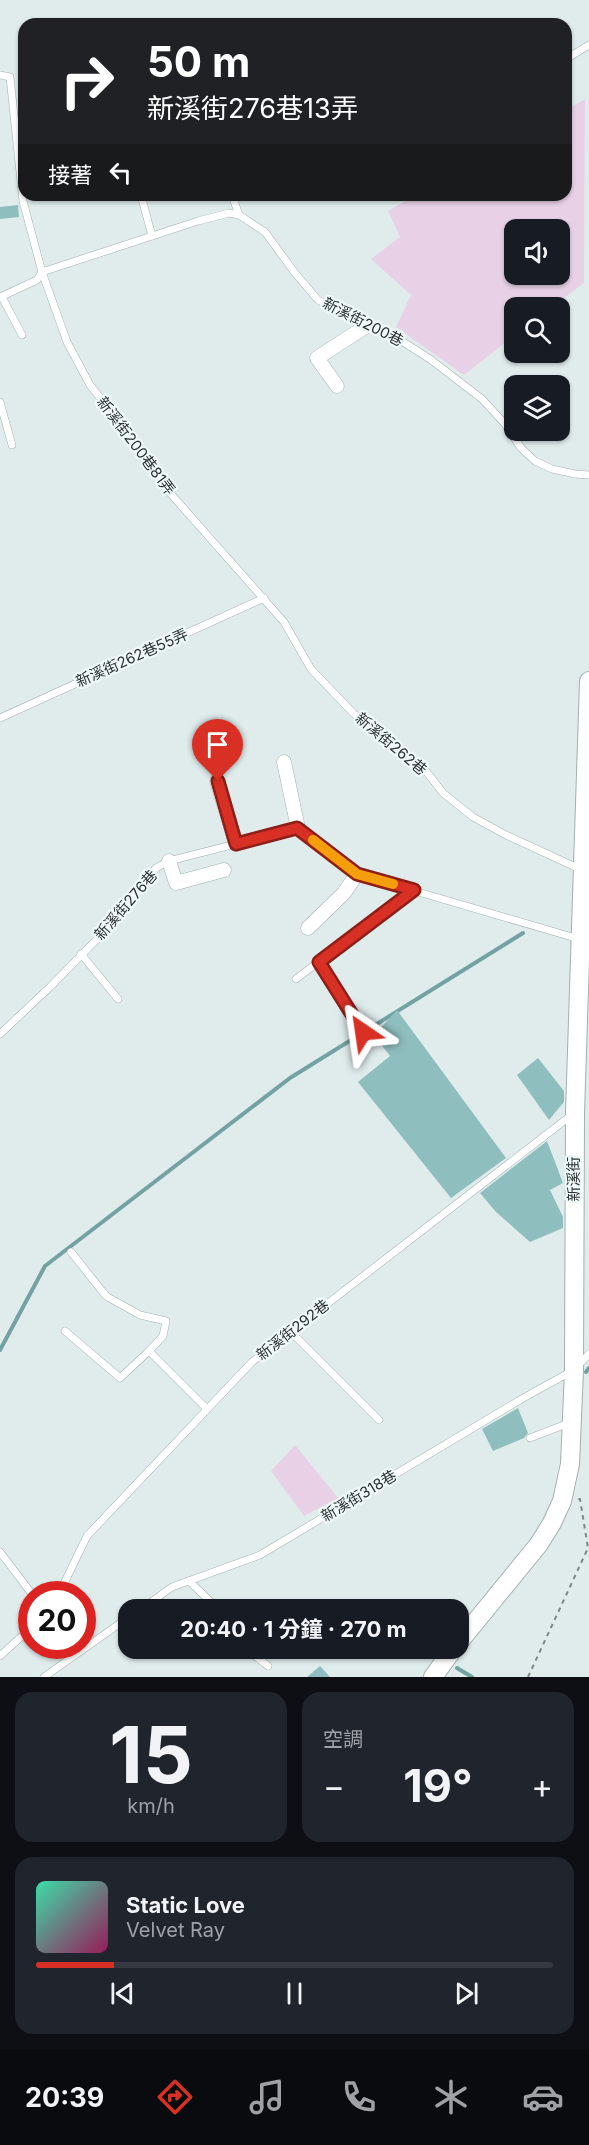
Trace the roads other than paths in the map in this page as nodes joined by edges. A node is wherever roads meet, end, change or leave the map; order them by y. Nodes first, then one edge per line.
1 (589, 45) edge
2 (572, 55) edge
3 (0, 75) edge
4 (18, 153) edge
5 (23, 201) edge
6 (143, 201) edge
7 (234, 201) edge
8 (239, 215) junction
9 (152, 236) junction
10 (42, 272) junction
11 (1, 297) edge
12 (368, 325) junction
13 (22, 335) dead end
14 (337, 386) dead end
15 (0, 402) edge
16 (12, 445) dead end
17 (589, 475) edge
18 (264, 598) junction
19 (589, 681) edge
20 (0, 718) edge
21 (284, 762) dead end
22 (218, 781) dead end
23 (297, 828) junction
24 (236, 844) junction
25 (169, 861) junction
26 (224, 870) dead end
27 (582, 870) junction
28 (357, 874) junction
29 (414, 890) junction
30 (308, 928) dead end
31 (585, 941) edge
32 (81, 954) junction
33 (319, 962) junction
34 (296, 980) dead end
35 (118, 999) dead end
36 (363, 1032) dead end
37 (0, 1034) edge
38 (575, 1113) junction
39 (71, 1252) dead end
40 (65, 1331) dead end
41 (291, 1332) junction
42 (149, 1351) junction
43 (589, 1354) edge
44 (574, 1370) junction
45 (206, 1408) junction
46 (379, 1420) dead end
47 (572, 1422) junction
48 (530, 1438) dead end
49 (0, 1552) edge
50 (22, 1581) edge
51 (65, 1581) edge
52 (189, 1581) junction
53 (155, 1599) edge
54 (208, 1599) edge
55 (118, 1625) edge
56 (469, 1630) edge
57 (18, 1640) edge
58 (0, 1656) edge
59 (259, 1659) edge
60 (446, 1659) edge
61 (268, 1666) dead end
62 (44, 1677) edge
63 (433, 1677) edge

1 - 2 lane
3 - 4 lane, 新溪街200巷81弄
5 - 10 lane, 新溪街200巷81弄
6 - 9 lane
7 - 8 lane
8 - 9 lane
8 - 12 lane, 新溪街200巷
9 - 10 lane
10 - 11 lane
10 - 18 lane, 新溪街200巷81弄
11 - 13 lane
12 - 14 street
12 - 17 lane, 新溪街200巷
15 - 16 lane
18 - 20 lane, 新溪街262巷55弄
18 - 27 lane, 新溪街262巷
19 - 27 street, 新溪街
21 - 23 street
22 - 24 street
23 - 24 lane, 新溪街276巷
23 - 28 lane
24 - 25 lane, 新溪街276巷
25 - 26 street
25 - 32 lane, 新溪街276巷
27 - 31 street, 新溪街
28 - 29 lane
28 - 30 street
29 - 31 lane
29 - 33 lane
31 - 38 street, 新溪街
32 - 35 lane
32 - 37 lane, 新溪街276巷
33 - 34 lane
33 - 36 lane
38 - 41 lane, 新溪街292巷
38 - 44 street, 新溪街
39 - 42 lane
40 - 42 lane
41 - 45 lane, 新溪街292巷
41 - 46 lane
42 - 45 lane
43 - 44 lane, 新溪街318巷
44 - 47 street, 新溪街
44 - 52 lane, 新溪街318巷
45 - 51 lane, 新溪街292巷
47 - 48 lane
47 - 56 street, 新溪街
49 - 50 lane
52 - 53 lane, 新溪街318巷
52 - 54 lane
55 - 62 lane
57 - 58 lane
59 - 61 lane
60 - 63 street

